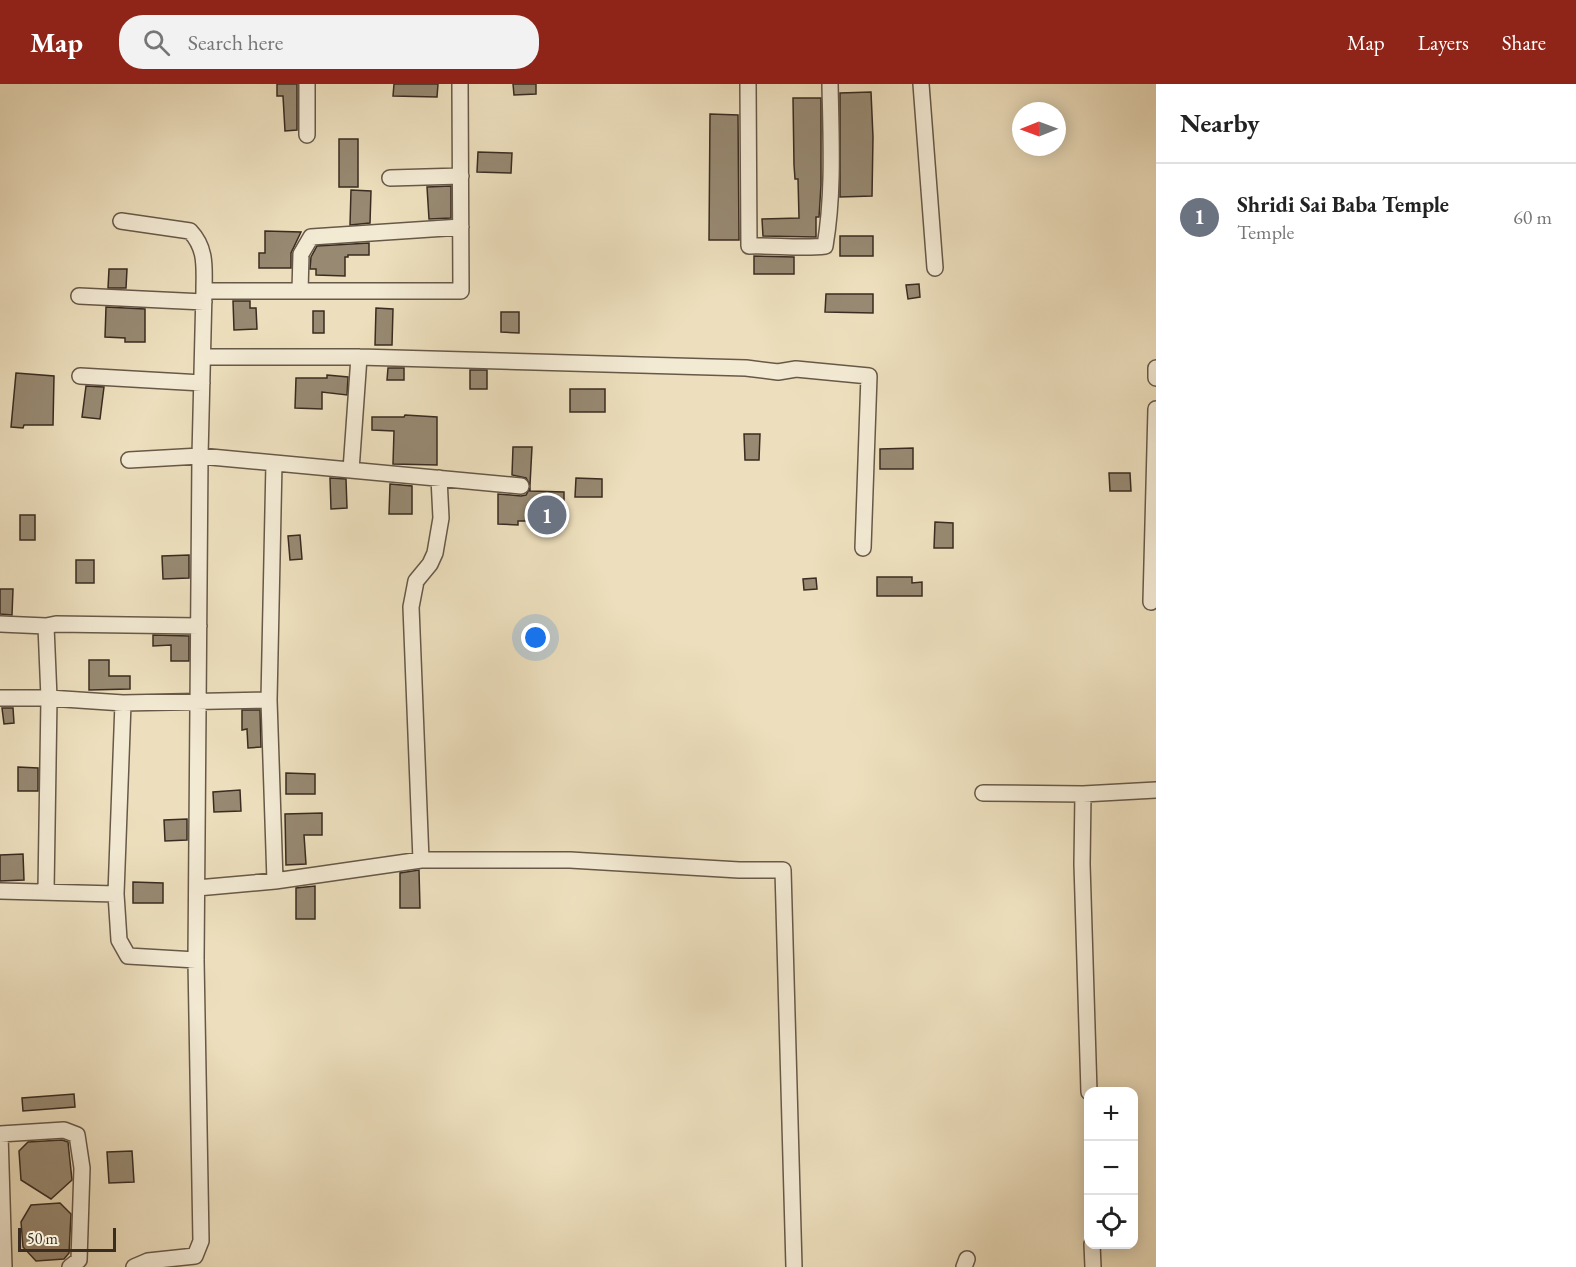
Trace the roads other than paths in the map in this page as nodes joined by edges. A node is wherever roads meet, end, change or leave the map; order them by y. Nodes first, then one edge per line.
1 (307, 84) edge
2 (460, 84) edge
3 (748, 84) edge
4 (830, 84) edge
5 (921, 84) edge
6 (307, 135) dead end
7 (461, 176) junction
8 (390, 178) dead end
9 (121, 221) dead end
10 (461, 227) junction
11 (934, 268) dead end
12 (300, 291) junction
13 (80, 296) dead end
14 (204, 297) junction
15 (203, 357) junction
16 (359, 357) junction
17 (1156, 368) edge
18 (80, 376) dead end
19 (1156, 378) edge
20 (202, 383) junction
21 (1156, 409) edge
22 (200, 456) junction
23 (129, 460) dead end
24 (274, 463) junction
25 (351, 470) junction
26 (439, 478) junction
27 (520, 486) dead end
28 (863, 548) dead end
29 (1151, 602) dead end
30 (0, 624) edge
31 (46, 626) junction
32 (199, 626) junction
33 (0, 698) edge
34 (49, 698) junction
35 (269, 700) junction
36 (198, 701) junction
37 (123, 703) junction
38 (1156, 790) edge
39 (983, 793) dead end
40 (1083, 794) junction
41 (421, 860) junction
42 (274, 881) junction
43 (197, 888) junction
44 (0, 891) edge
45 (46, 891) junction
46 (116, 894) junction
47 (196, 960) junction
48 (1089, 1087) edge
49 (0, 1134) edge
50 (1092, 1249) edge
51 (4, 1267) edge
52 (70, 1267) edge
53 (134, 1267) edge
54 (794, 1267) edge
55 (1093, 1267) edge

1 - 6 street
2 - 7 street
3 - 4 street
5 - 11 street
7 - 8 street
7 - 10 street
9 - 14 street
10 - 12 street
10 - 12 street
12 - 14 street
13 - 14 street
14 - 15 street
15 - 16 street
15 - 20 street
16 - 25 street
16 - 28 street
17 - 19 street
18 - 20 street
20 - 22 street
21 - 29 street
22 - 23 street
22 - 24 street
22 - 32 street
24 - 25 street
24 - 35 street
25 - 26 street
26 - 27 street
26 - 41 street
30 - 31 street
31 - 32 street
31 - 34 street
32 - 36 street
33 - 34 street
34 - 37 street
34 - 45 street
35 - 36 street
35 - 42 street
36 - 37 street
36 - 43 street
37 - 46 street
38 - 40 street
39 - 40 street
40 - 48 street
41 - 42 street
41 - 54 street
42 - 43 street
43 - 47 street
44 - 45 street
45 - 46 street
46 - 47 street
47 - 53 street
49 - 51 street
49 - 52 street
50 - 55 street

